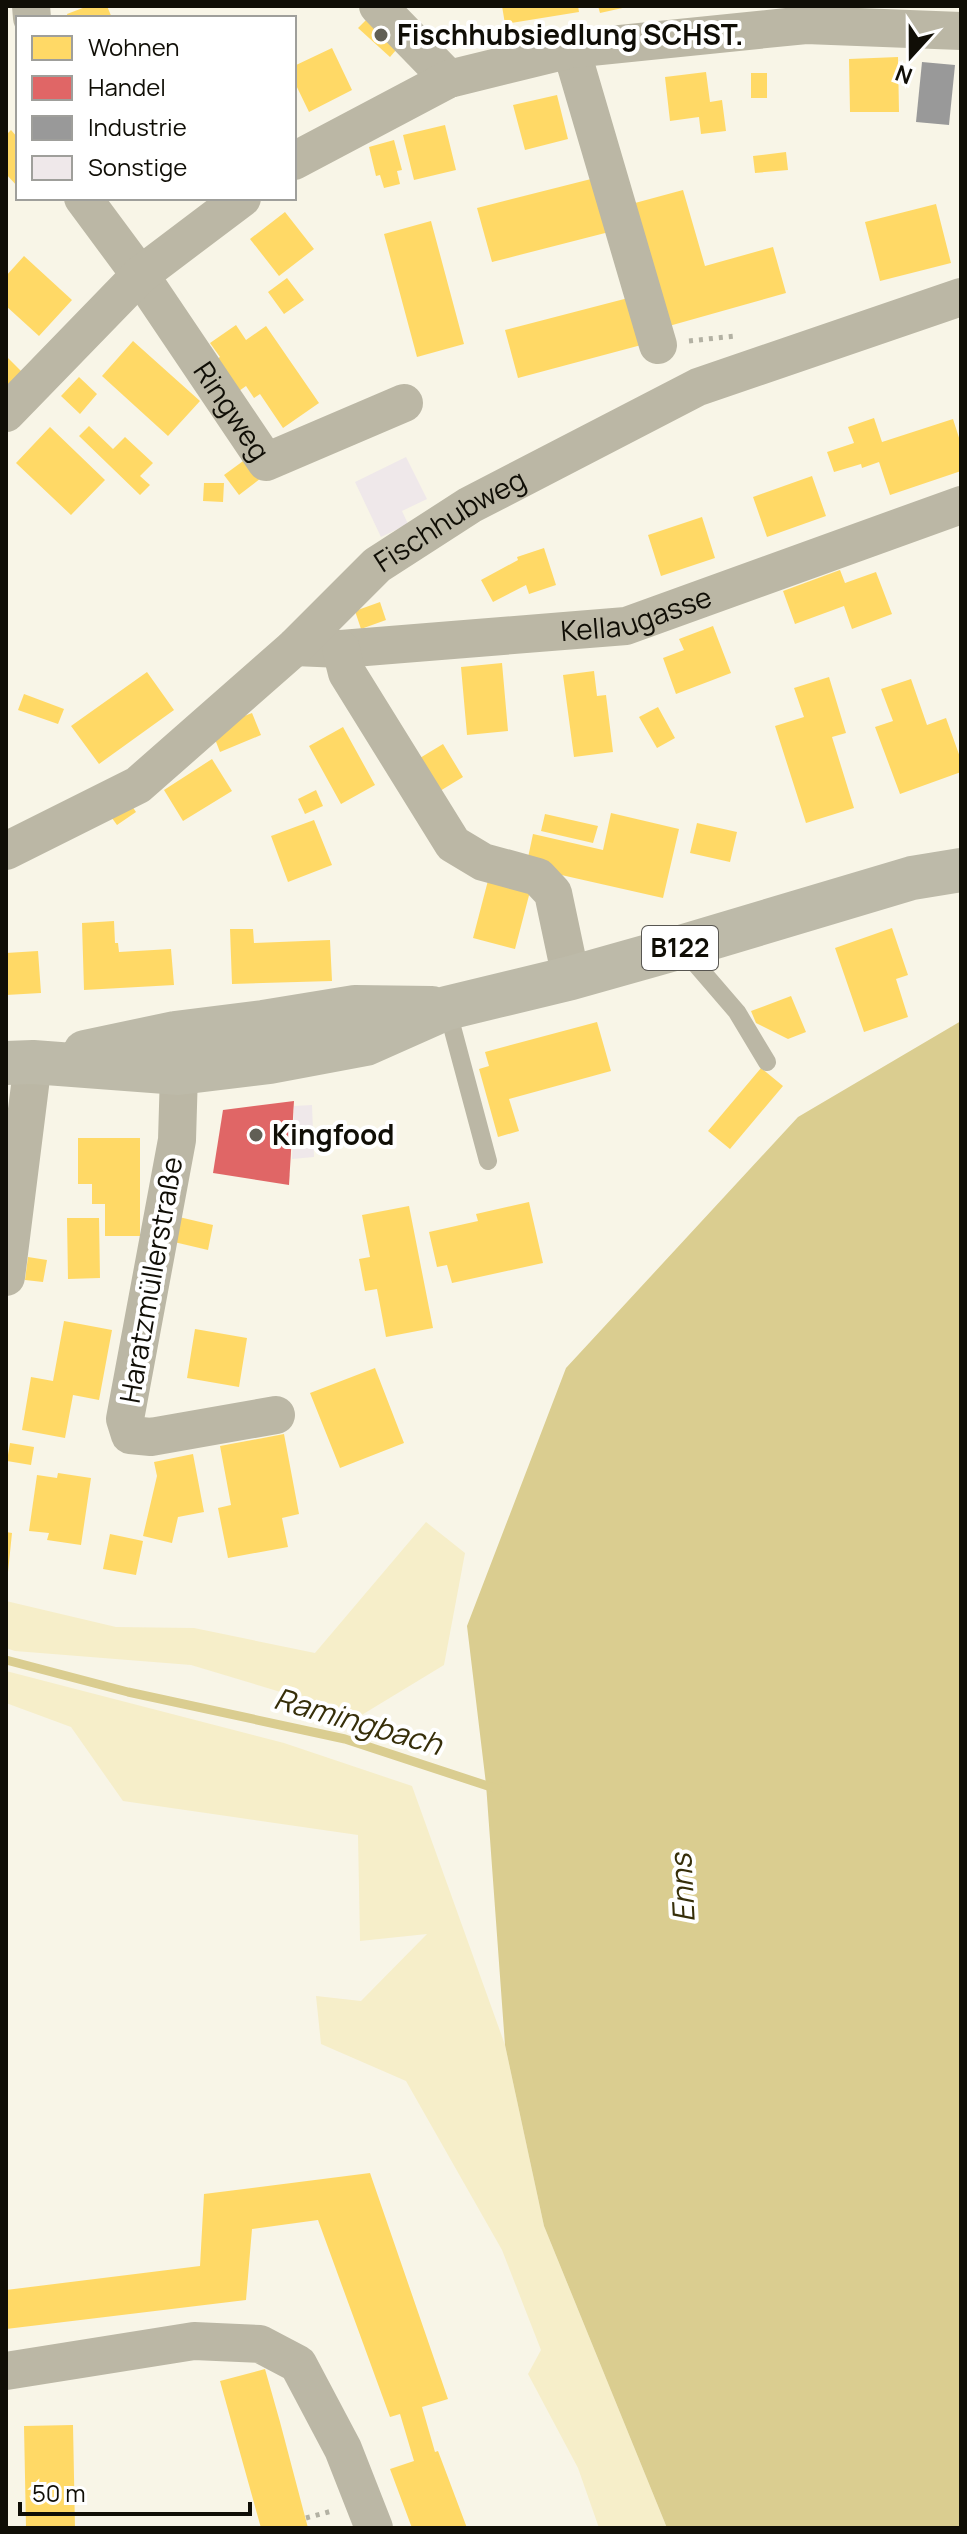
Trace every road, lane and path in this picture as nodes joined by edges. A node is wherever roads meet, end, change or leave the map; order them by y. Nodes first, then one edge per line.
1 (378, 6) edge
2 (961, 31) edge
3 (571, 49) junction
4 (449, 79) junction
5 (296, 160) edge
6 (84, 200) edge
7 (239, 200) edge
8 (140, 275) junction
9 (961, 297) edge
10 (658, 345) dead end
11 (404, 403) dead end
12 (6, 413) edge
13 (961, 505) edge
14 (295, 647) junction
15 (341, 649) junction
16 (961, 850) edge
17 (6, 851) edge
18 (961, 870) edge
19 (912, 878) junction
20 (681, 947) junction
21 (571, 978) junction
22 (447, 1008) junction
23 (177, 1053) junction
24 (767, 1062) dead end
25 (19, 1063) edge
26 (488, 1161) dead end
27 (6, 1277) edge
28 (276, 1415) dead end
29 (6, 2371) edge
30 (374, 2528) edge

1 - 4 street
2 - 3 street
3 - 4 street
3 - 10 street
4 - 5 street
6 - 8 street, Ringweg
7 - 8 street
8 - 11 street, Ringweg
8 - 12 street
9 - 14 street, Fischhubweg
13 - 15 street, Kellaugasse
14 - 15 street, Kellaugasse
14 - 17 street, Fischhubweg
15 - 21 street
16 - 19 main road, B122
18 - 19 main road, B122
19 - 20 main road, B122
20 - 21 main road, B122
20 - 24 lane
21 - 22 main road, B122
22 - 23 main road, B122
22 - 26 lane
23 - 25 main road, B122
23 - 28 street, Haratzmüllerstraße
25 - 27 street
29 - 30 street

